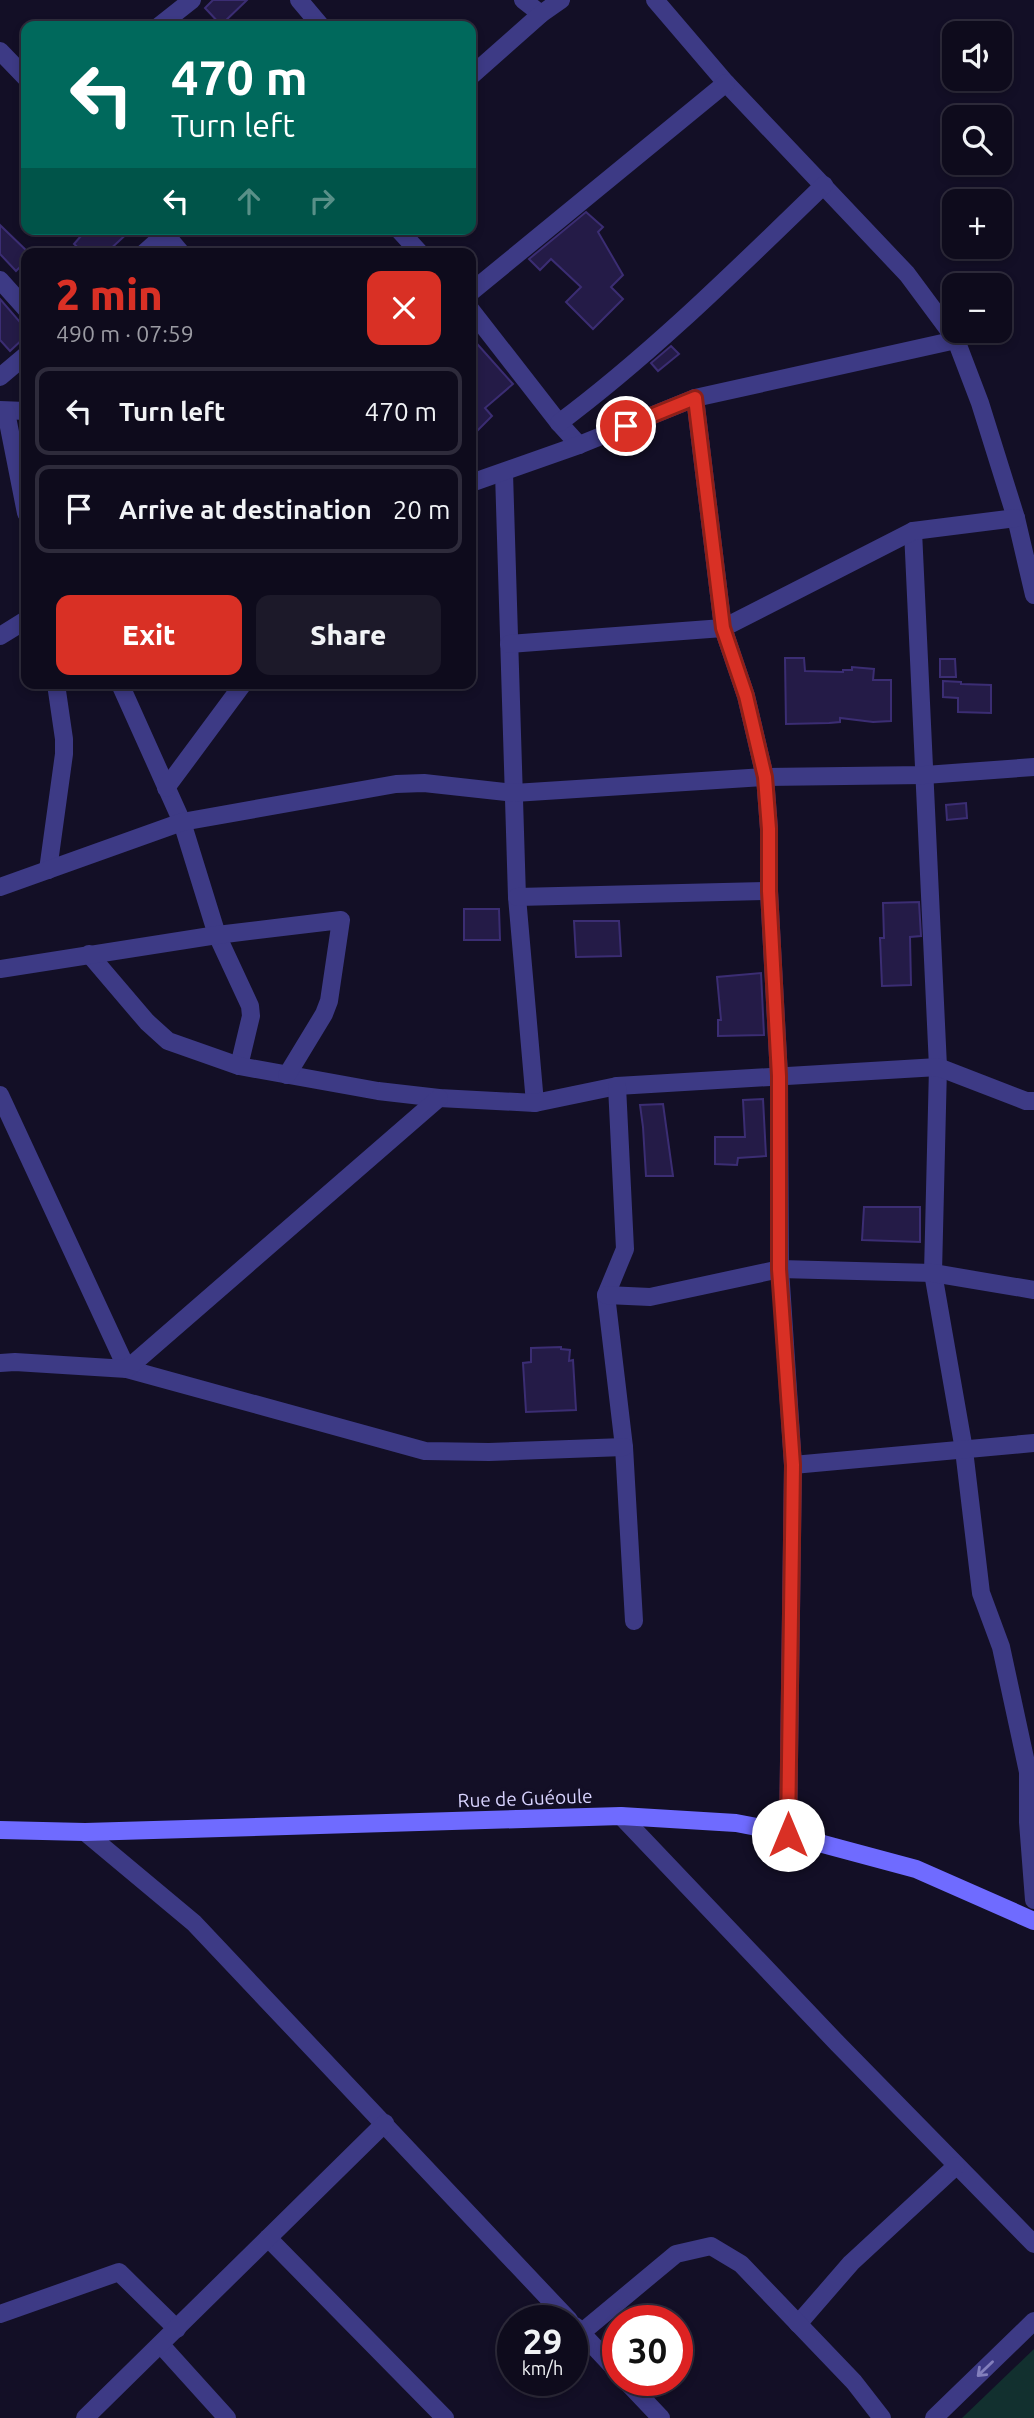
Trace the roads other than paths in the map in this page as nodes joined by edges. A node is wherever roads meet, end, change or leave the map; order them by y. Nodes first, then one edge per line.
1 (192, 0) edge
2 (299, 0) edge
3 (523, 0) edge
4 (561, 0) edge
5 (655, 0) edge
6 (541, 14) junction
7 (165, 21) edge
8 (317, 21) edge
9 (0, 51) edge
10 (476, 72) edge
11 (21, 73) edge
12 (726, 83) junction
13 (824, 185) junction
14 (162, 235) edge
15 (404, 235) edge
16 (149, 248) edge
17 (415, 248) edge
18 (0, 280) edge
19 (476, 288) edge
20 (21, 303) edge
21 (476, 316) edge
22 (942, 321) edge
23 (942, 343) edge
24 (957, 343) edge
25 (21, 359) edge
26 (0, 377) edge
27 (695, 398) junction
28 (3, 411) edge
29 (21, 411) edge
30 (559, 423) junction
31 (579, 445) junction
32 (504, 473) junction
33 (476, 481) edge
34 (21, 491) edge
35 (1016, 518) junction
36 (913, 531) junction
37 (1034, 593) edge
38 (21, 624) edge
39 (723, 628) junction
40 (0, 636) edge
41 (509, 644) junction
42 (57, 689) edge
43 (122, 689) edge
44 (239, 689) edge
45 (1034, 767) edge
46 (925, 775) junction
47 (765, 777) junction
48 (166, 788) junction
49 (514, 793) junction
50 (182, 822) junction
51 (48, 870) junction
52 (0, 887) edge
53 (769, 891) junction
54 (517, 897) junction
55 (218, 935) junction
56 (89, 954) junction
57 (0, 969) edge
58 (239, 1066) junction
59 (938, 1067) junction
60 (288, 1075) junction
61 (779, 1076) junction
62 (617, 1086) junction
63 (0, 1096) edge
64 (439, 1098) junction
65 (1034, 1101) edge
66 (535, 1103) junction
67 (779, 1269) junction
68 (933, 1273) junction
69 (1034, 1290) edge
70 (606, 1295) junction
71 (0, 1363) edge
72 (127, 1369) junction
73 (1034, 1443) edge
74 (624, 1447) junction
75 (964, 1450) junction
76 (793, 1465) junction
77 (634, 1622) dead end
78 (621, 1816) junction
79 (0, 1829) edge
80 (85, 1832) junction
81 (788, 1835) junction
82 (1033, 1874) edge
83 (1034, 1900) edge
84 (1034, 1921) edge
85 (385, 2123) junction
86 (956, 2166) junction
87 (268, 2238) junction
88 (1034, 2244) edge
89 (554, 2305) edge
90 (0, 2314) edge
91 (588, 2316) edge
92 (1034, 2321) edge
93 (798, 2324) junction
94 (177, 2329) junction
95 (588, 2341) edge
96 (160, 2345) junction
97 (602, 2355) edge
98 (640, 2396) edge
99 (85, 2418) edge
100 (227, 2418) edge
101 (445, 2418) edge
102 (661, 2418) edge
103 (882, 2418) edge
104 (933, 2418) edge

1 - 7 street
2 - 8 street
3 - 6 street
4 - 6 street
5 - 12 street
6 - 10 street
9 - 11 street
12 - 13 street
12 - 19 street
13 - 22 street
13 - 30 street
14 - 16 street
15 - 17 street
18 - 20 street
21 - 30 street
23 - 27 street
24 - 35 street
25 - 26 street
27 - 31 street
27 - 39 street
28 - 29 street
28 - 34 street
30 - 31 street
31 - 32 street
32 - 33 street
32 - 41 street
35 - 36 street
35 - 37 street
36 - 39 street
36 - 46 street
38 - 40 street
39 - 41 street
39 - 47 street
41 - 49 street
42 - 51 street
43 - 48 street
44 - 48 street
45 - 46 street
46 - 47 street
46 - 59 street
47 - 49 street
47 - 53 street
48 - 50 street
49 - 50 street
49 - 54 street
50 - 51 street
50 - 55 street
51 - 52 street
53 - 54 street
53 - 61 street
54 - 66 street
55 - 56 street
55 - 58 street
55 - 60 street
56 - 57 street
56 - 58 street
58 - 60 street
59 - 61 street
59 - 65 street
59 - 68 street
60 - 64 street
61 - 62 street
61 - 67 street
62 - 66 street
62 - 70 street
63 - 72 street
64 - 66 street
64 - 72 street
67 - 68 street
67 - 70 street
67 - 76 street
68 - 69 street
68 - 75 street
70 - 74 street
71 - 72 street
72 - 74 street
73 - 75 street
74 - 77 street
75 - 76 street
75 - 82 street
76 - 81 street
78 - 80 main road, Rue de Guéoule
78 - 81 main road, Rue de Guéoule
78 - 86 street
79 - 80 main road, Rue de Guéoule
80 - 85 street
81 - 84 main road, Rue de Guéoule
82 - 83 street
85 - 87 street
85 - 89 street
86 - 88 street
86 - 93 street
87 - 94 street
87 - 101 street
90 - 94 street
91 - 93 street
92 -> 104 street
93 - 103 street
94 - 96 street
95 - 97 street
96 - 99 street
96 - 100 street
98 - 102 street

